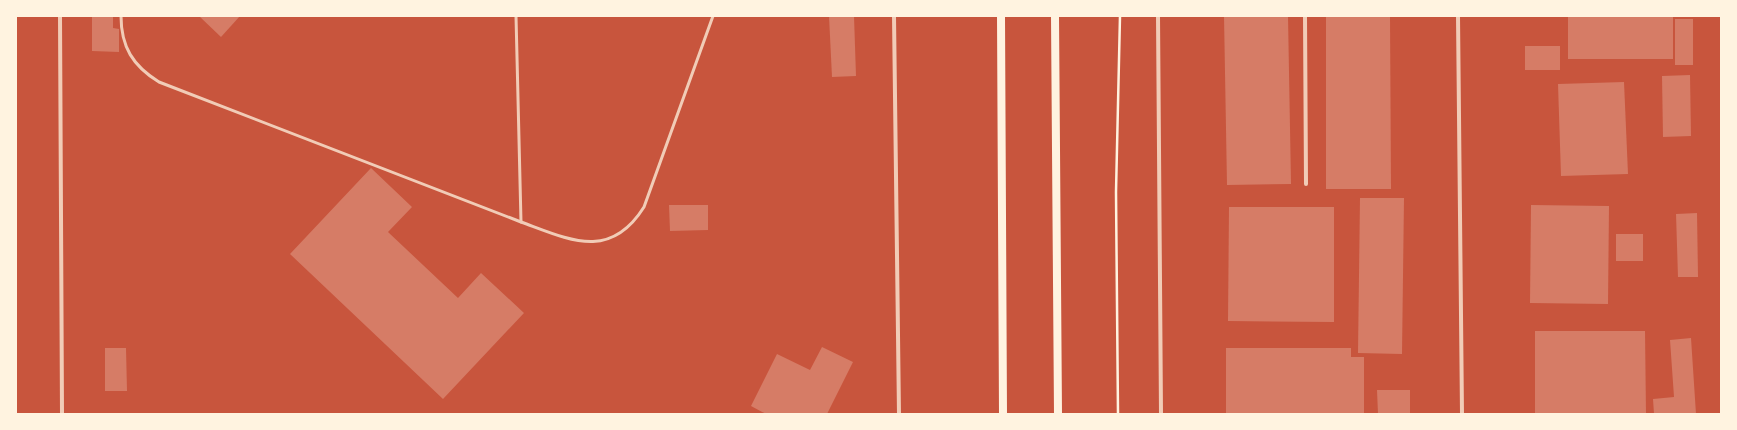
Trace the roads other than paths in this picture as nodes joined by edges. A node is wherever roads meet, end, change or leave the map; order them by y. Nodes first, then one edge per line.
1 (60, 16) edge
2 (121, 16) edge
3 (516, 16) edge
4 (713, 16) edge
5 (894, 16) edge
6 (1001, 16) edge
7 (1055, 16) edge
8 (1158, 16) edge
9 (1305, 16) edge
10 (1458, 16) edge
11 (1306, 184) dead end
12 (521, 222) junction
13 (62, 414) edge
14 (899, 414) edge
15 (1003, 414) edge
16 (1058, 414) edge
17 (1161, 414) edge
18 (1462, 414) edge

1 - 13 street
2 - 12 lane
3 - 12 lane
4 - 12 lane
5 - 14 street
6 - 15 main road
7 - 16 main road
8 - 17 street
9 - 11 street
10 - 18 street

